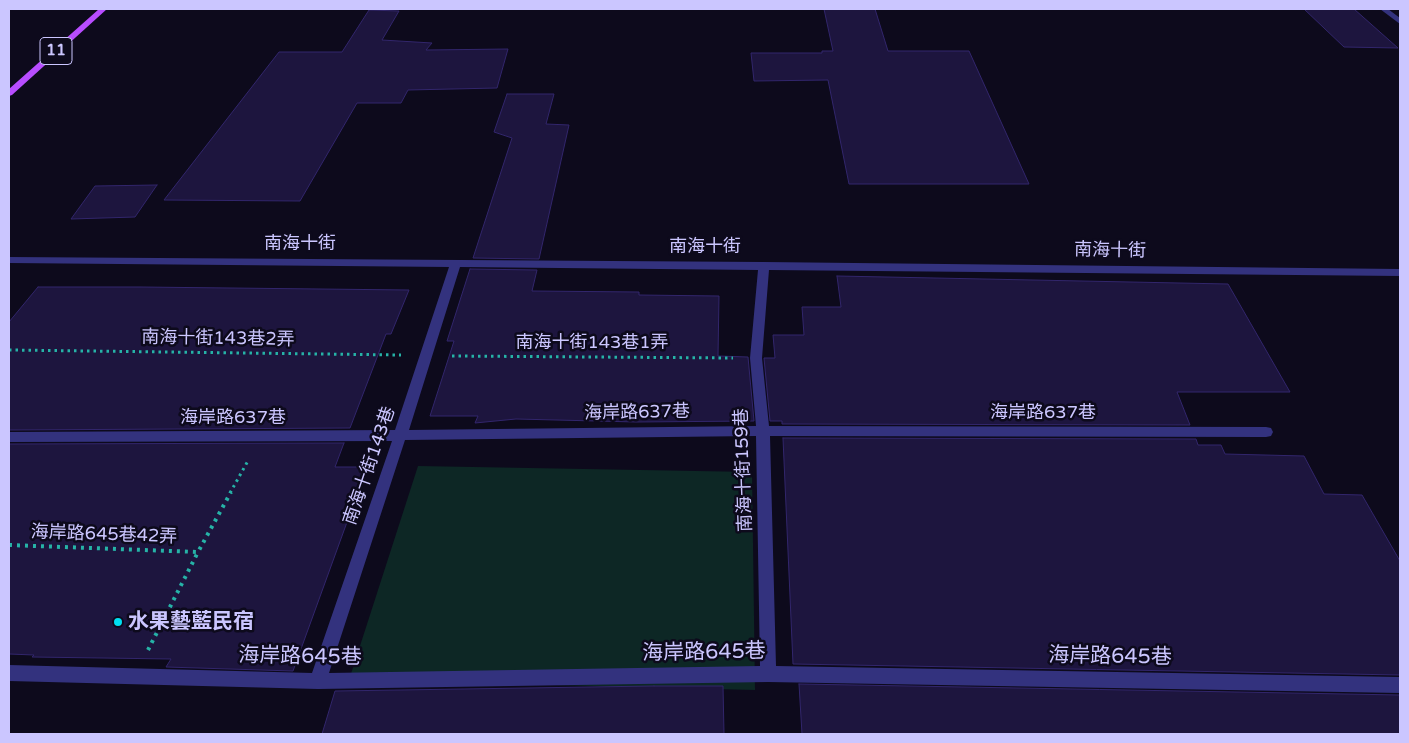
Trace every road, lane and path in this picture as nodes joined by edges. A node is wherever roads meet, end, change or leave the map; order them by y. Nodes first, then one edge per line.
1 (103, 9) edge
2 (1384, 9) edge
3 (1400, 22) edge
4 (9, 93) edge
5 (9, 260) edge
6 (456, 263) junction
7 (764, 265) junction
8 (1400, 272) edge
9 (9, 350) edge
10 (427, 356) junction
11 (756, 358) junction
12 (763, 431) junction
13 (1266, 432) dead end
14 (401, 435) junction
15 (9, 437) edge
16 (262, 437) junction
17 (9, 544) edge
18 (198, 552) junction
19 (9, 673) edge
20 (768, 674) junction
21 (134, 676) junction
22 (318, 681) junction
23 (1400, 685) edge

1 - 4 main road, 11
2 - 3 street
5 - 6 street, 南海十街
6 - 7 street, 南海十街
6 - 10 street, 南海十街143巷
7 - 8 street, 南海十街
7 - 11 street, 南海十街159巷
9 - 10 path, 南海十街143巷2弄
10 - 11 path, 南海十街143巷1弄
10 - 14 street, 南海十街143巷
11 - 12 street, 南海十街159巷
12 - 13 street, 海岸路637巷
12 - 14 street, 海岸路637巷
12 - 20 street, 南海十街159巷
14 - 16 street, 海岸路637巷
14 - 22 street, 南海十街143巷
15 - 16 street, 海岸路637巷
16 - 18 path, 海岸路645巷42弄
17 - 18 path, 海岸路645巷42弄
18 - 21 path, 海岸路645巷42弄
19 - 21 street, 海岸路645巷
20 - 22 street, 海岸路645巷
20 - 23 street, 海岸路645巷
21 - 22 street, 海岸路645巷

